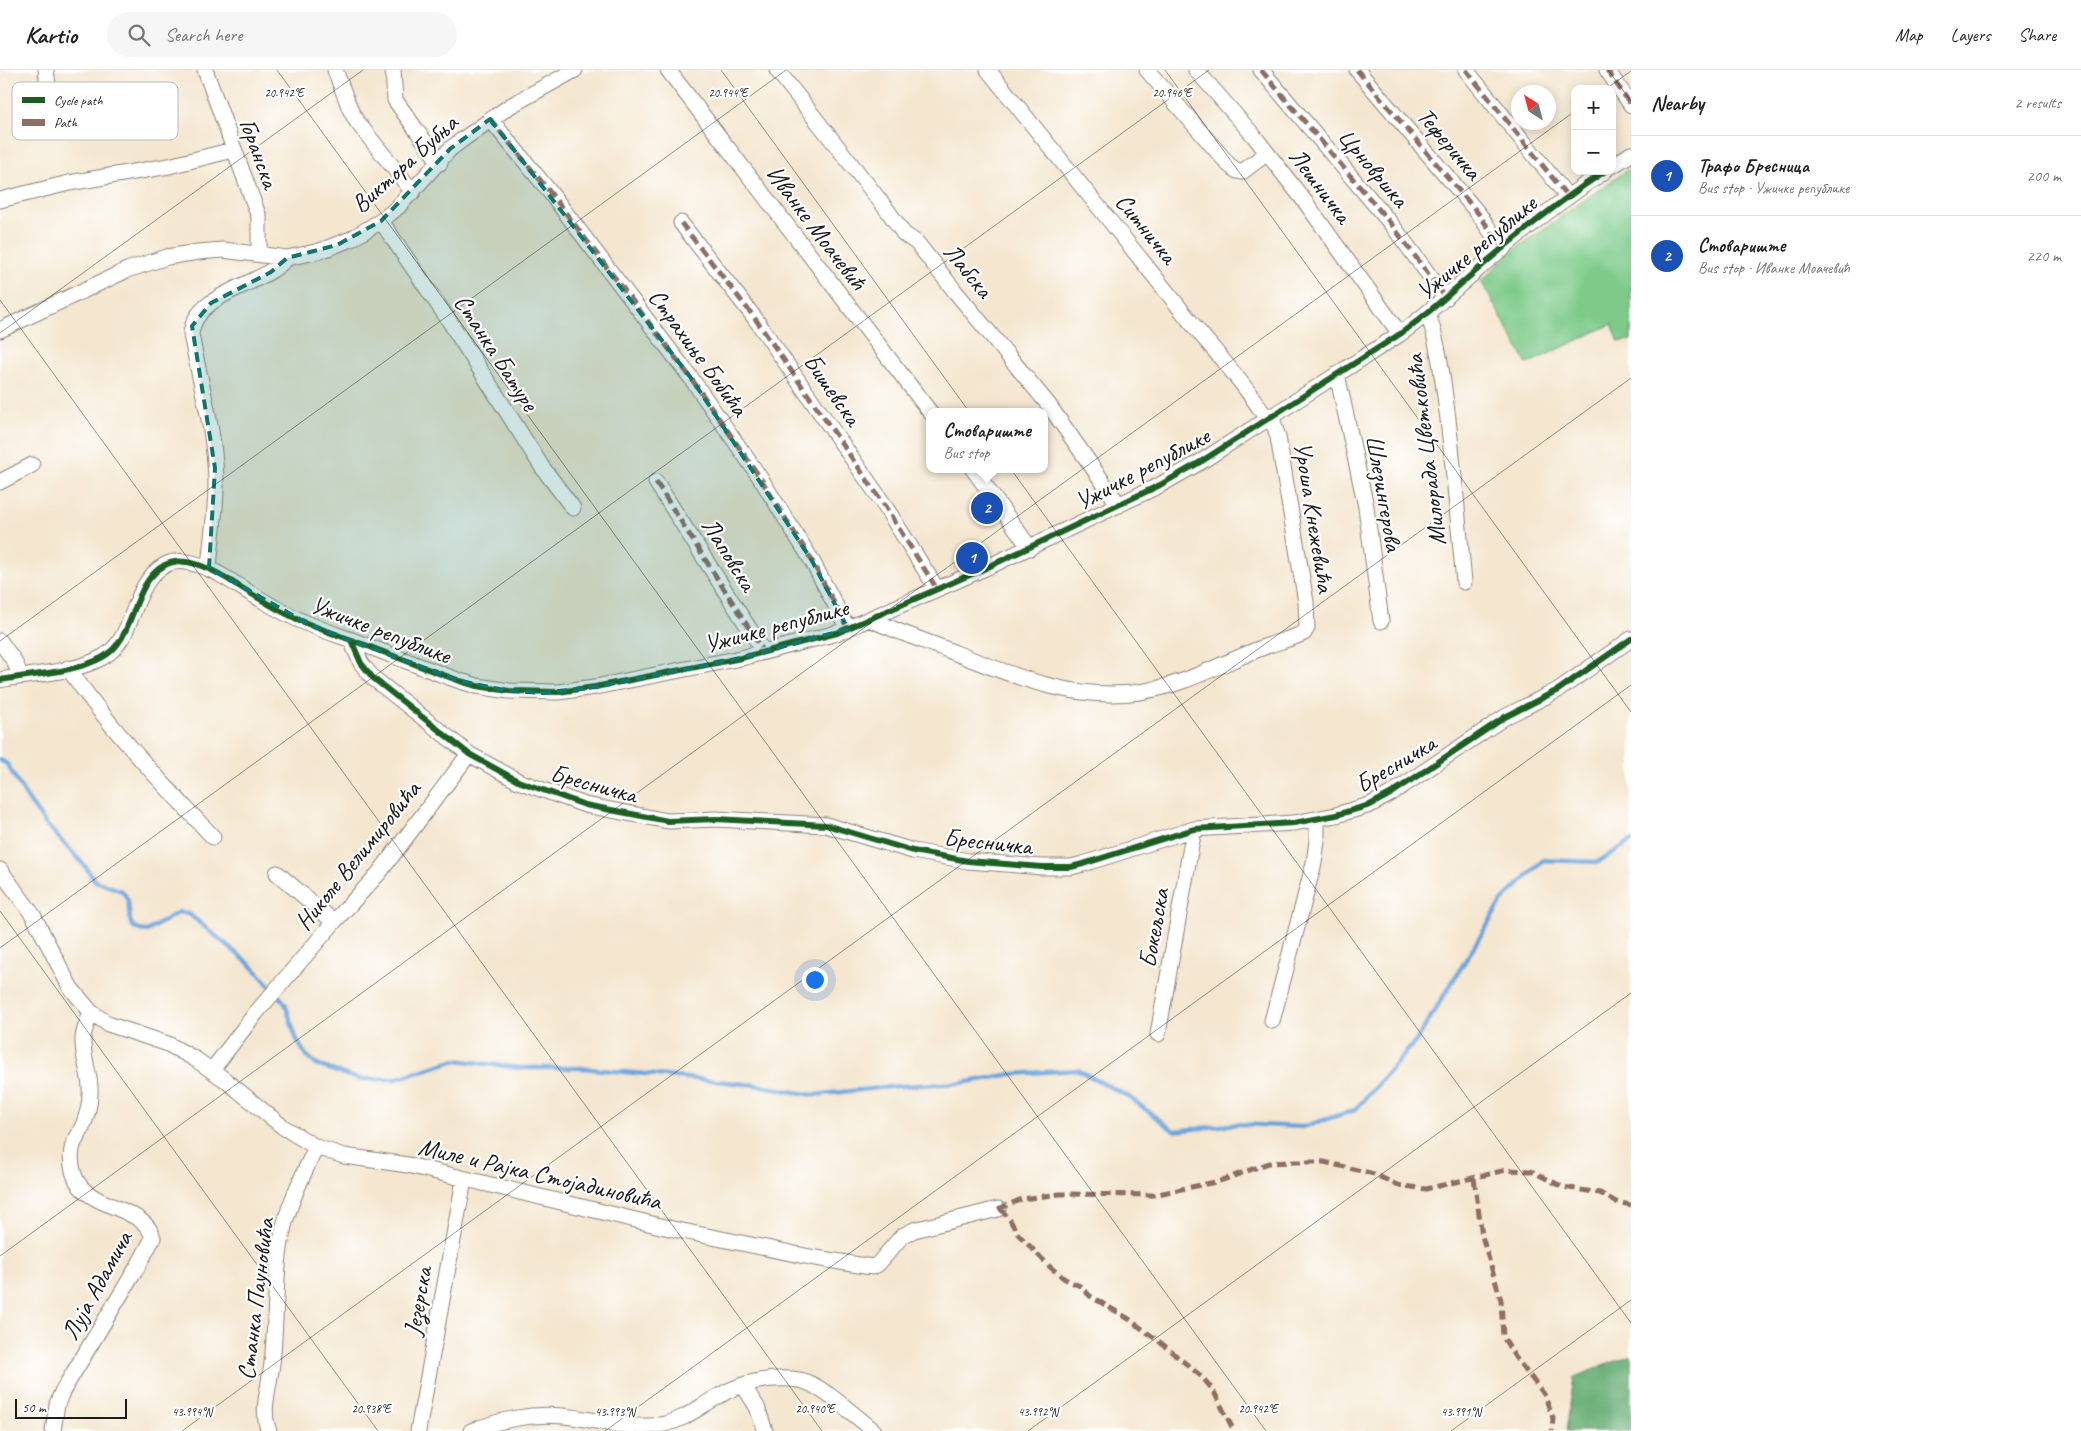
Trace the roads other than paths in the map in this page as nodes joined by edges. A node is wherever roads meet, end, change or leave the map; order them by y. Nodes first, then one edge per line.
1 (205, 70) edge
2 (335, 70) edge
3 (393, 70) edge
4 (575, 70) edge
5 (668, 70) edge
6 (777, 70) edge
7 (988, 70) edge
8 (1148, 70) edge
9 (1196, 70) edge
10 (1261, 70) edge
11 (1357, 70) edge
12 (1466, 70) edge
13 (1607, 70) edge
14 (1631, 105) edge
15 (490, 119) junction
16 (233, 150) junction
17 (1267, 154) junction
18 (1631, 154) edge
19 (440, 163) junction
20 (1616, 163) edge
21 (1600, 175) edge
22 (413, 192) junction
23 (1568, 198) junction
24 (0, 200) edge
25 (381, 221) junction
26 (681, 223) dead end
27 (1503, 248) junction
28 (259, 254) junction
29 (287, 258) junction
30 (1446, 298) junction
31 (1428, 314) junction
32 (0, 330) edge
33 (1400, 334) junction
34 (1336, 374) junction
35 (927, 408) edge
36 (1269, 417) junction
37 (32, 465) dead end
38 (976, 473) edge
39 (0, 482) edge
40 (656, 482) dead end
41 (1119, 505) junction
42 (573, 508) dead end
43 (1030, 548) junction
44 (209, 568) junction
45 (1464, 582) dead end
46 (937, 589) junction
47 (870, 619) junction
48 (1381, 621) dead end
49 (848, 628) junction
50 (1631, 639) edge
51 (351, 640) junction
52 (0, 641) edge
53 (764, 652) junction
54 (68, 668) junction
55 (22, 676) junction
56 (0, 680) edge
57 (468, 754) junction
58 (1317, 819) junction
59 (1194, 829) junction
60 (213, 837) dead end
61 (0, 870) edge
62 (277, 873) dead end
63 (334, 922) junction
64 (91, 1012) junction
65 (1272, 1021) dead end
66 (1158, 1034) dead end
67 (212, 1070) junction
68 (316, 1147) junction
69 (464, 1180) junction
70 (998, 1209) dead end
71 (743, 1385) junction
72 (490, 1428) edge
73 (52, 1431) edge
74 (269, 1431) edge
75 (418, 1431) edge
76 (470, 1431) edge
77 (765, 1431) edge
78 (874, 1431) edge

1 - 16 street, Горанска
2 - 22 street
3 - 19 street
4 - 15 street, Виктора Бубња
5 - 35 street, Иванке Моачевић
6 - 41 street, Лабска
7 - 36 street, Ситничка
8 - 17 street
9 - 17 street, Лешничка
10 - 30 street, Црновршка
11 - 27 street, Теферичка
12 - 23 street
13 - 14 street
15 - 19 street, Виктора Бубња
15 - 49 street, Страхиње Бобића
16 - 24 street
16 - 28 street, Горанска
17 - 33 street, Лешничка
18 - 20 street
19 - 22 street, Виктора Бубња
21 - 23 street, Ужичке републике
22 - 25 street, Виктора Бубња
23 - 27 street, Ужичке републике
25 - 29 street, Виктора Бубња
25 - 42 street, Станка Батуре
26 - 46 street, Бишевска
27 - 30 street, Ужичке републике
28 - 29 street, Виктора Бубња
28 - 32 street, Виктора Бубња
29 - 44 street
30 - 31 street, Ужичке републике
31 - 33 street, Ужичке републике
31 - 45 street, Милорада Цветковића
33 - 34 street, Ужичке републике
34 - 36 street, Ужичке републике
34 - 48 street, Шлезингерова
36 - 41 street, Ужичке републике
36 - 47 street, Уроша Кнежевића
37 - 39 street
38 - 43 street
40 - 53 street, Лаповска
41 - 43 street, Ужичке републике
43 - 46 street, Ужичке републике
44 - 51 street, Ужичке републике
44 - 54 street, Ужичке републике
46 - 47 street, Ужичке републике
47 - 49 street, Ужичке републике
49 - 53 street, Ужичке републике
50 - 58 street, Бресничка
51 - 53 street, Ужичке републике
51 - 57 street, Бресничка
52 - 55 street
54 - 55 street, Ужичке републике
54 - 60 street
55 - 56 street, Ужичке републике
57 - 59 street, Бресничка
57 - 63 street, Николе Велимировића
58 - 59 street, Бресничка
58 - 65 street
59 - 66 street, Бокељска
61 - 64 street
62 - 63 street
63 - 67 street, Николе Велимировића
64 - 67 street, Миле и Рајка Стојадиновића
64 - 73 street, Луја Адамича
67 - 68 street, Миле и Рајка Стојадиновића
68 - 69 street, Миле и Рајка Стојадиновића
68 - 74 street, Станка Пауновића
69 - 70 street, Миле и Рајка Стојадиновића
69 - 75 street, Језерска
71 - 72 street
71 - 77 street
71 - 78 street
72 - 76 street

